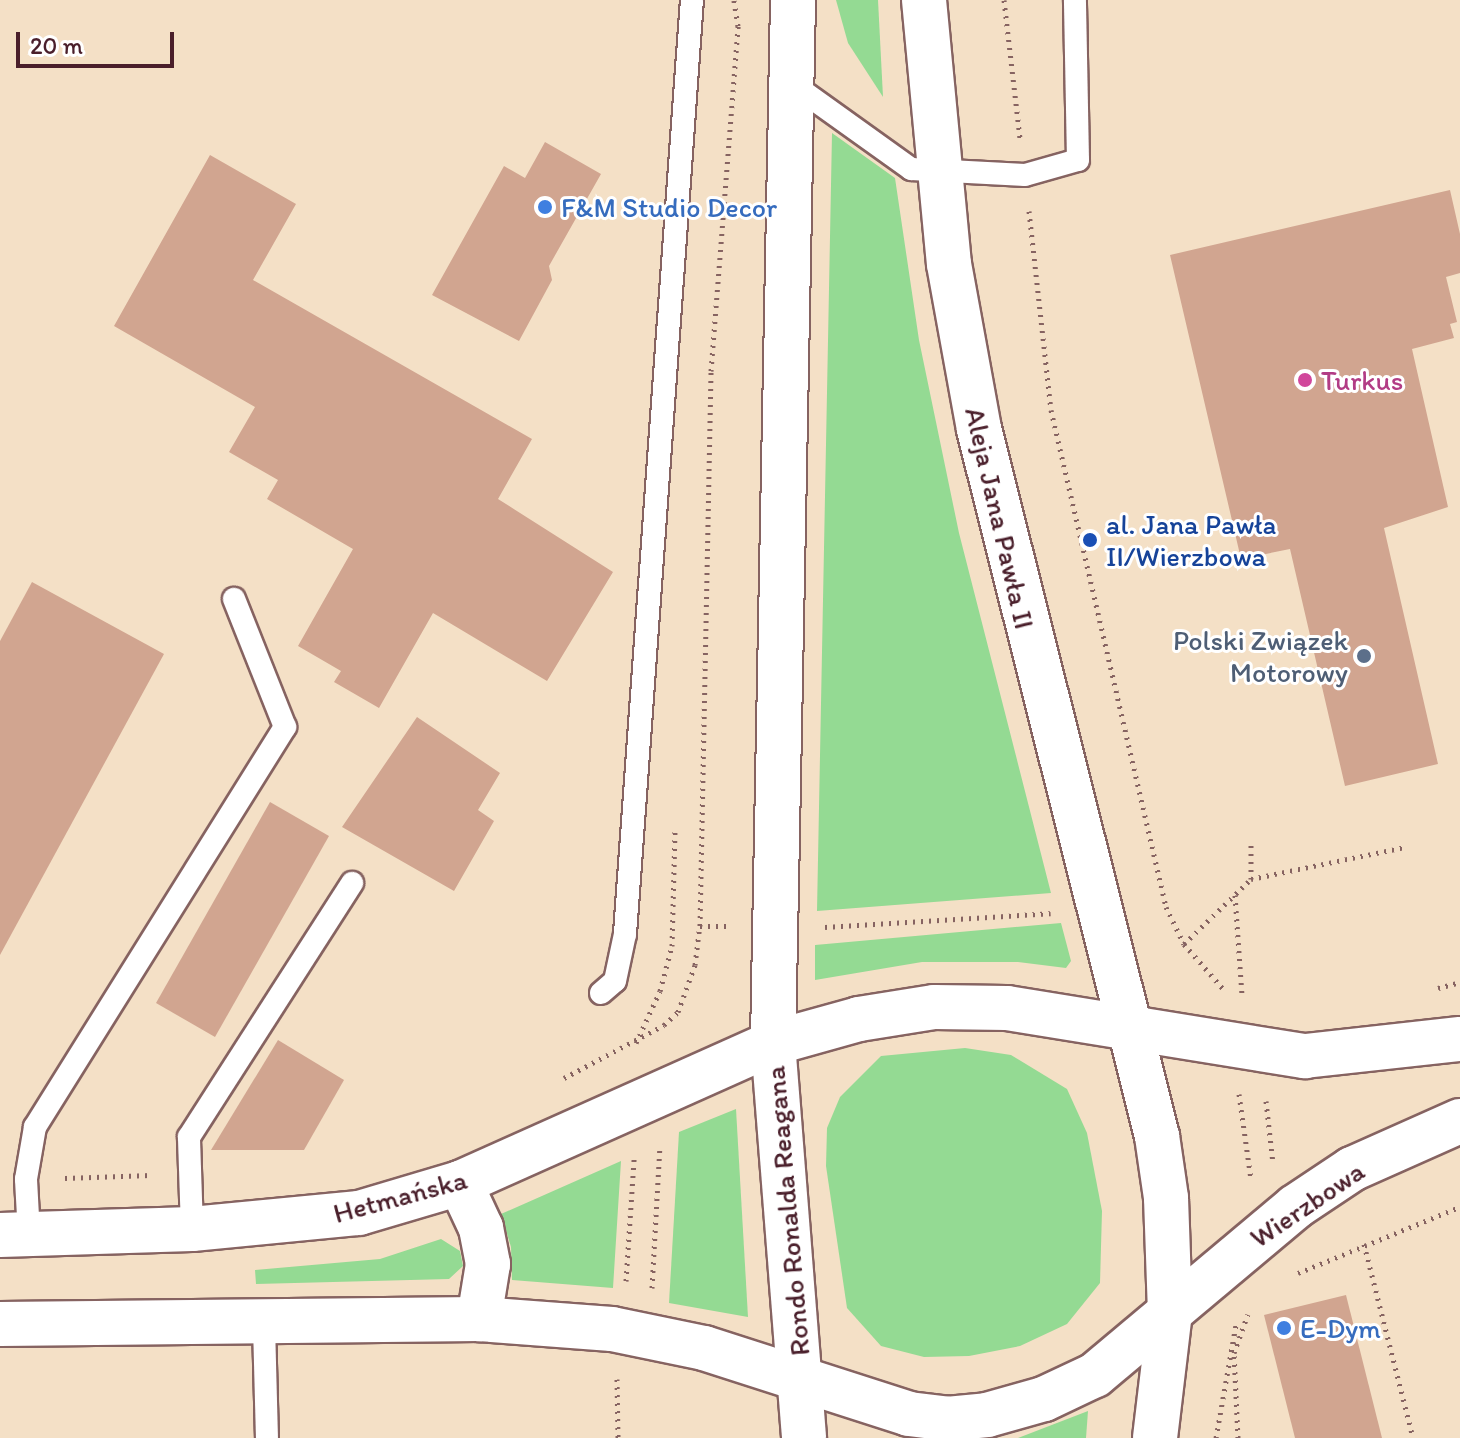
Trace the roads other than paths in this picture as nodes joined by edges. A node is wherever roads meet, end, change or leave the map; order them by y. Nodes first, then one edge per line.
1 (692, 0) edge
2 (793, 0) edge
3 (924, 0) edge
4 (1075, 0) edge
5 (790, 82) junction
6 (938, 172) junction
7 (234, 599) dead end
8 (352, 883) dead end
9 (601, 993) dead end
10 (1129, 1026) junction
11 (1460, 1039) edge
12 (773, 1043) junction
13 (1460, 1121) edge
14 (460, 1183) junction
15 (192, 1229) junction
16 (15, 1235) edge
17 (1170, 1312) junction
18 (479, 1319) junction
19 (0, 1324) edge
20 (264, 1325) junction
21 (801, 1378) junction
22 (267, 1438) edge
23 (804, 1438) edge
24 (1155, 1438) edge

1 - 9 lane
2 - 5 main road
3 - 6 main road, Aleja Jana Pawła II
4 - 6 lane
5 - 6 lane
5 - 12 main road
6 - 10 main road, Aleja Jana Pawła II
7 - 16 lane
8 - 15 lane
10 - 11 main road
10 - 12 main road, Rondo Ronalda Reagana
10 - 17 main road
12 - 14 main road, Hetmańska
12 - 21 main road, Rondo Ronalda Reagana
13 - 17 main road, Wierzbowa
14 - 15 main road, Hetmańska
14 - 18 main road
15 - 16 main road, Hetmańska
17 - 21 main road, Rondo Ronalda Reagana
17 - 24 main road
18 - 20 main road
18 - 21 main road
19 - 20 main road
20 - 22 lane
21 - 23 main road

